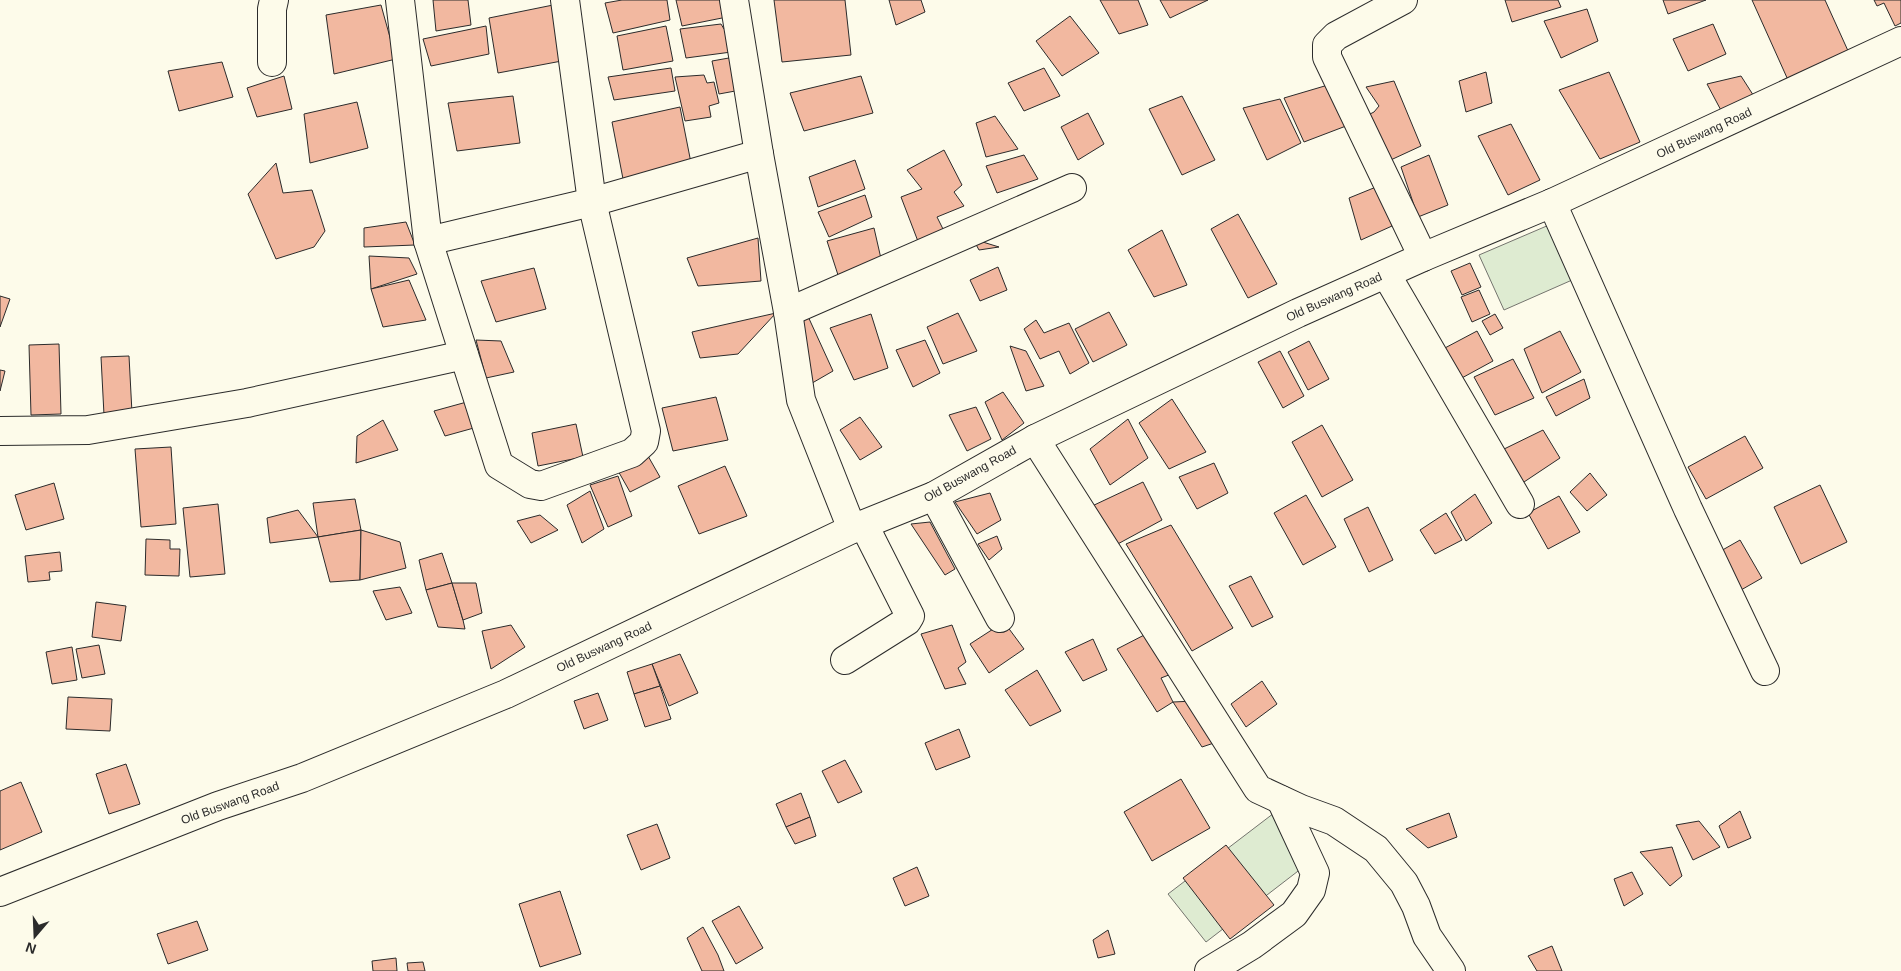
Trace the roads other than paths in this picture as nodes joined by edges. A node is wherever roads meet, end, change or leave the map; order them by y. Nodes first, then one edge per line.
1 (274, 0) edge
2 (400, 0) edge
3 (565, 0) edge
4 (734, 0) edge
5 (1403, 0) edge
6 (1901, 41) edge
7 (272, 62) dead end
8 (759, 154) junction
9 (1072, 188) dead end
10 (592, 202) junction
11 (1552, 203) junction
12 (428, 241) junction
13 (1423, 257) junction
14 (1386, 274) junction
15 (788, 312) junction
16 (464, 355) junction
17 (0, 431) edge
18 (1035, 439) junction
19 (934, 496) junction
20 (1520, 504) dead end
21 (858, 527) junction
22 (1000, 618) dead end
23 (845, 660) dead end
24 (1765, 671) dead end
25 (1281, 800) junction
26 (0, 892) edge
27 (1209, 971) edge
28 (1452, 971) edge

1 - 7 street
2 - 12 street
3 - 10 street
4 - 8 street
5 - 13 street
6 - 11 street, Old Buswang Road
8 - 10 street
8 - 15 street
9 - 15 street
10 - 12 street
10 - 16 street
11 - 13 street, Old Buswang Road
11 - 24 street
12 - 16 street
13 - 14 street, Old Buswang Road
14 - 18 street, Old Buswang Road
14 - 20 street
15 - 21 street
16 - 17 street
18 - 19 street, Old Buswang Road
18 - 25 street
19 - 21 street, Old Buswang Road
19 - 22 street
21 - 23 street
21 - 26 street, Old Buswang Road
25 - 27 street
25 - 28 street

